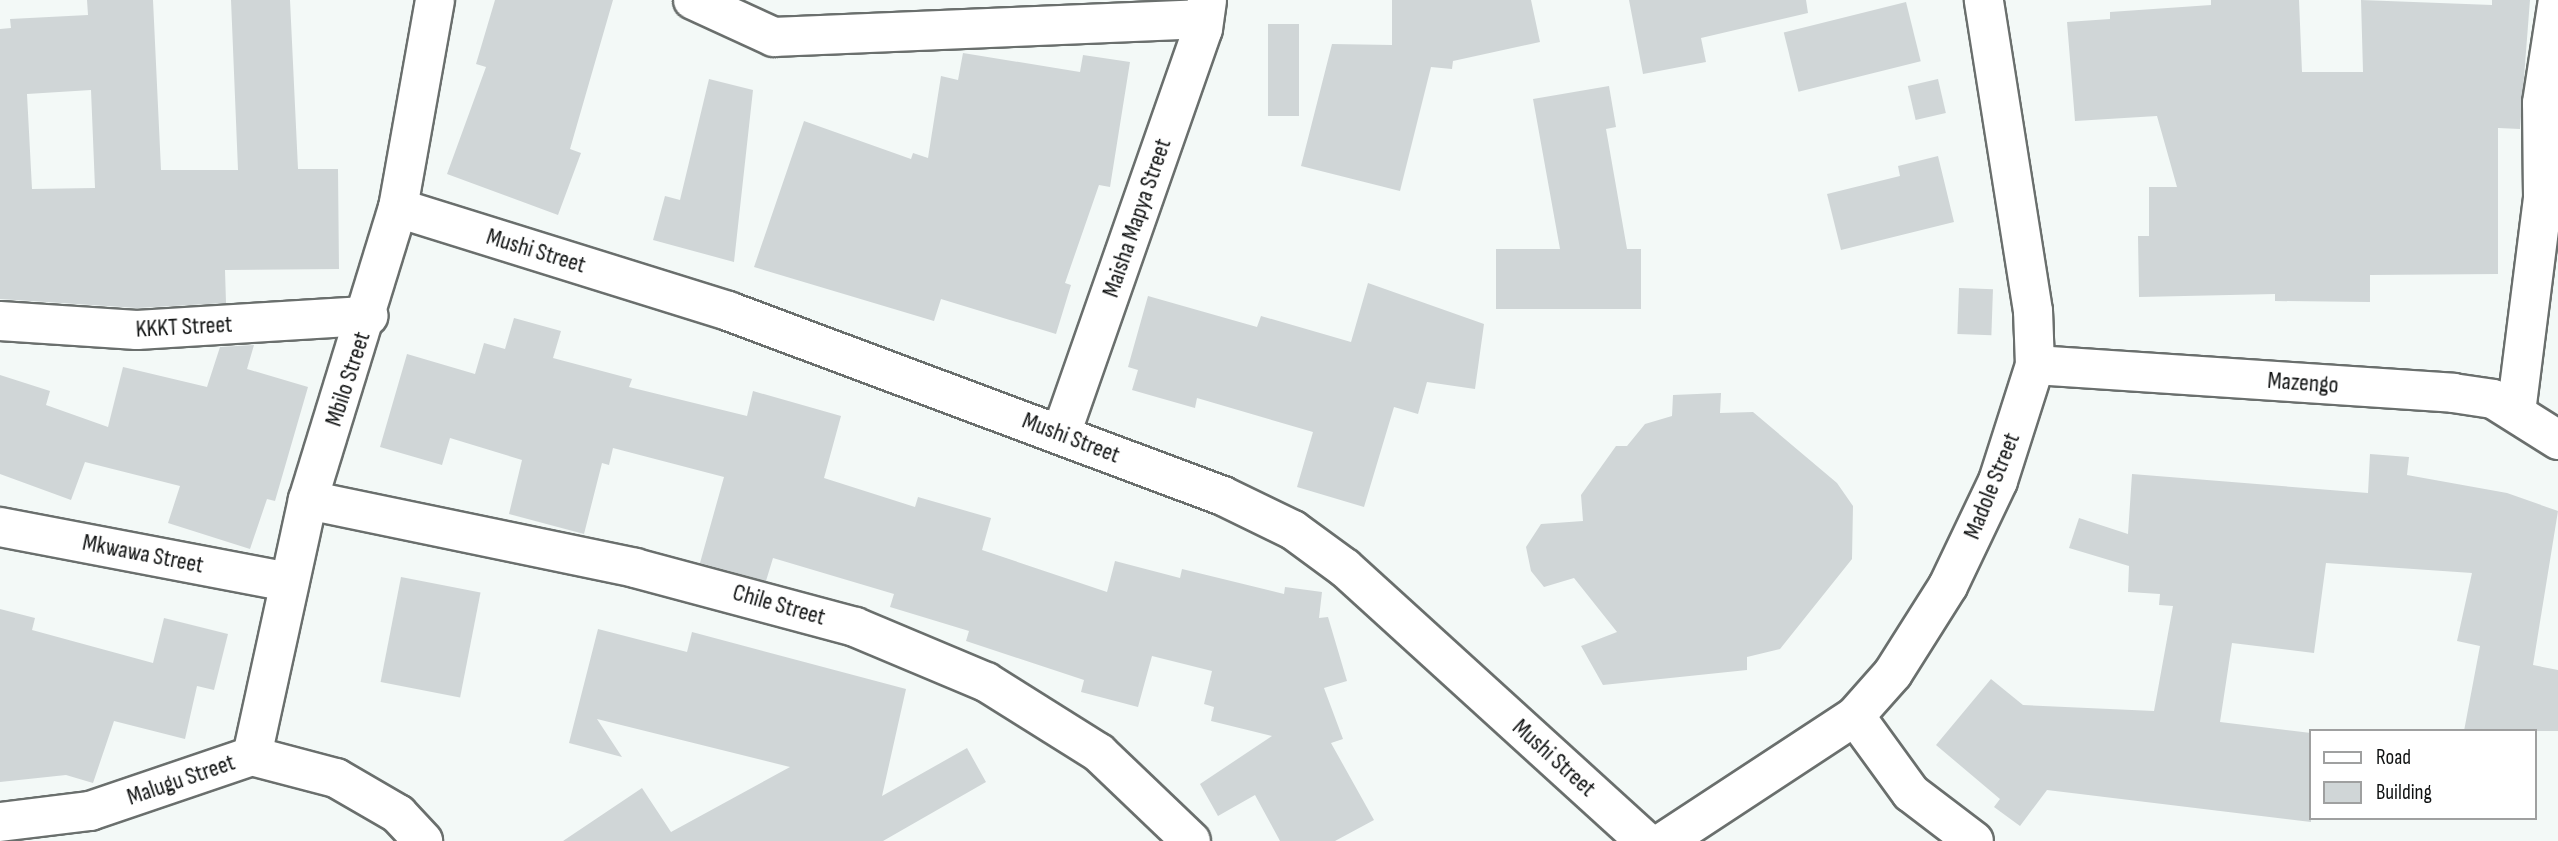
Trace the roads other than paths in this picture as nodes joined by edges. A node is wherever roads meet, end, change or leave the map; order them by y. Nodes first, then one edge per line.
1 (435, 0) edge
2 (693, 0) edge
3 (1984, 0) edge
4 (2558, 0) edge
5 (1206, 9) edge
6 (398, 208) junction
7 (369, 316) junction
8 (0, 321) edge
9 (2035, 365) junction
10 (2516, 412) junction
11 (1061, 434) junction
12 (2558, 440) edge
13 (308, 499) junction
14 (0, 527) edge
15 (287, 582) junction
16 (1855, 716) junction
17 (252, 756) junction
18 (0, 822) edge
19 (423, 841) edge
20 (1191, 841) edge
21 (1645, 841) edge
22 (1665, 841) edge
23 (1974, 841) edge

1 - 6 street, Mbilo Street
2 - 5 street
3 - 9 street, Madole Street
4 - 10 street
5 - 11 street, Maisha Mapya Street
6 - 7 street, Mbilo Street
6 - 11 street, Mushi Street
7 - 8 street, KKKT Street
7 - 13 street, Mbilo Street
9 - 10 street, Mazengo
9 - 16 street, Madole Street
10 - 12 street, Mazengo
11 - 21 street, Mushi Street
13 - 15 street, Mbilo Street
13 - 20 street, Chile Street
14 - 15 street, Mkwawa Street
15 - 17 street, Mbilo Street
16 - 22 street, Madole Street
16 - 23 street
17 - 18 street, Malugu Street
17 - 19 street, Malugu Street

